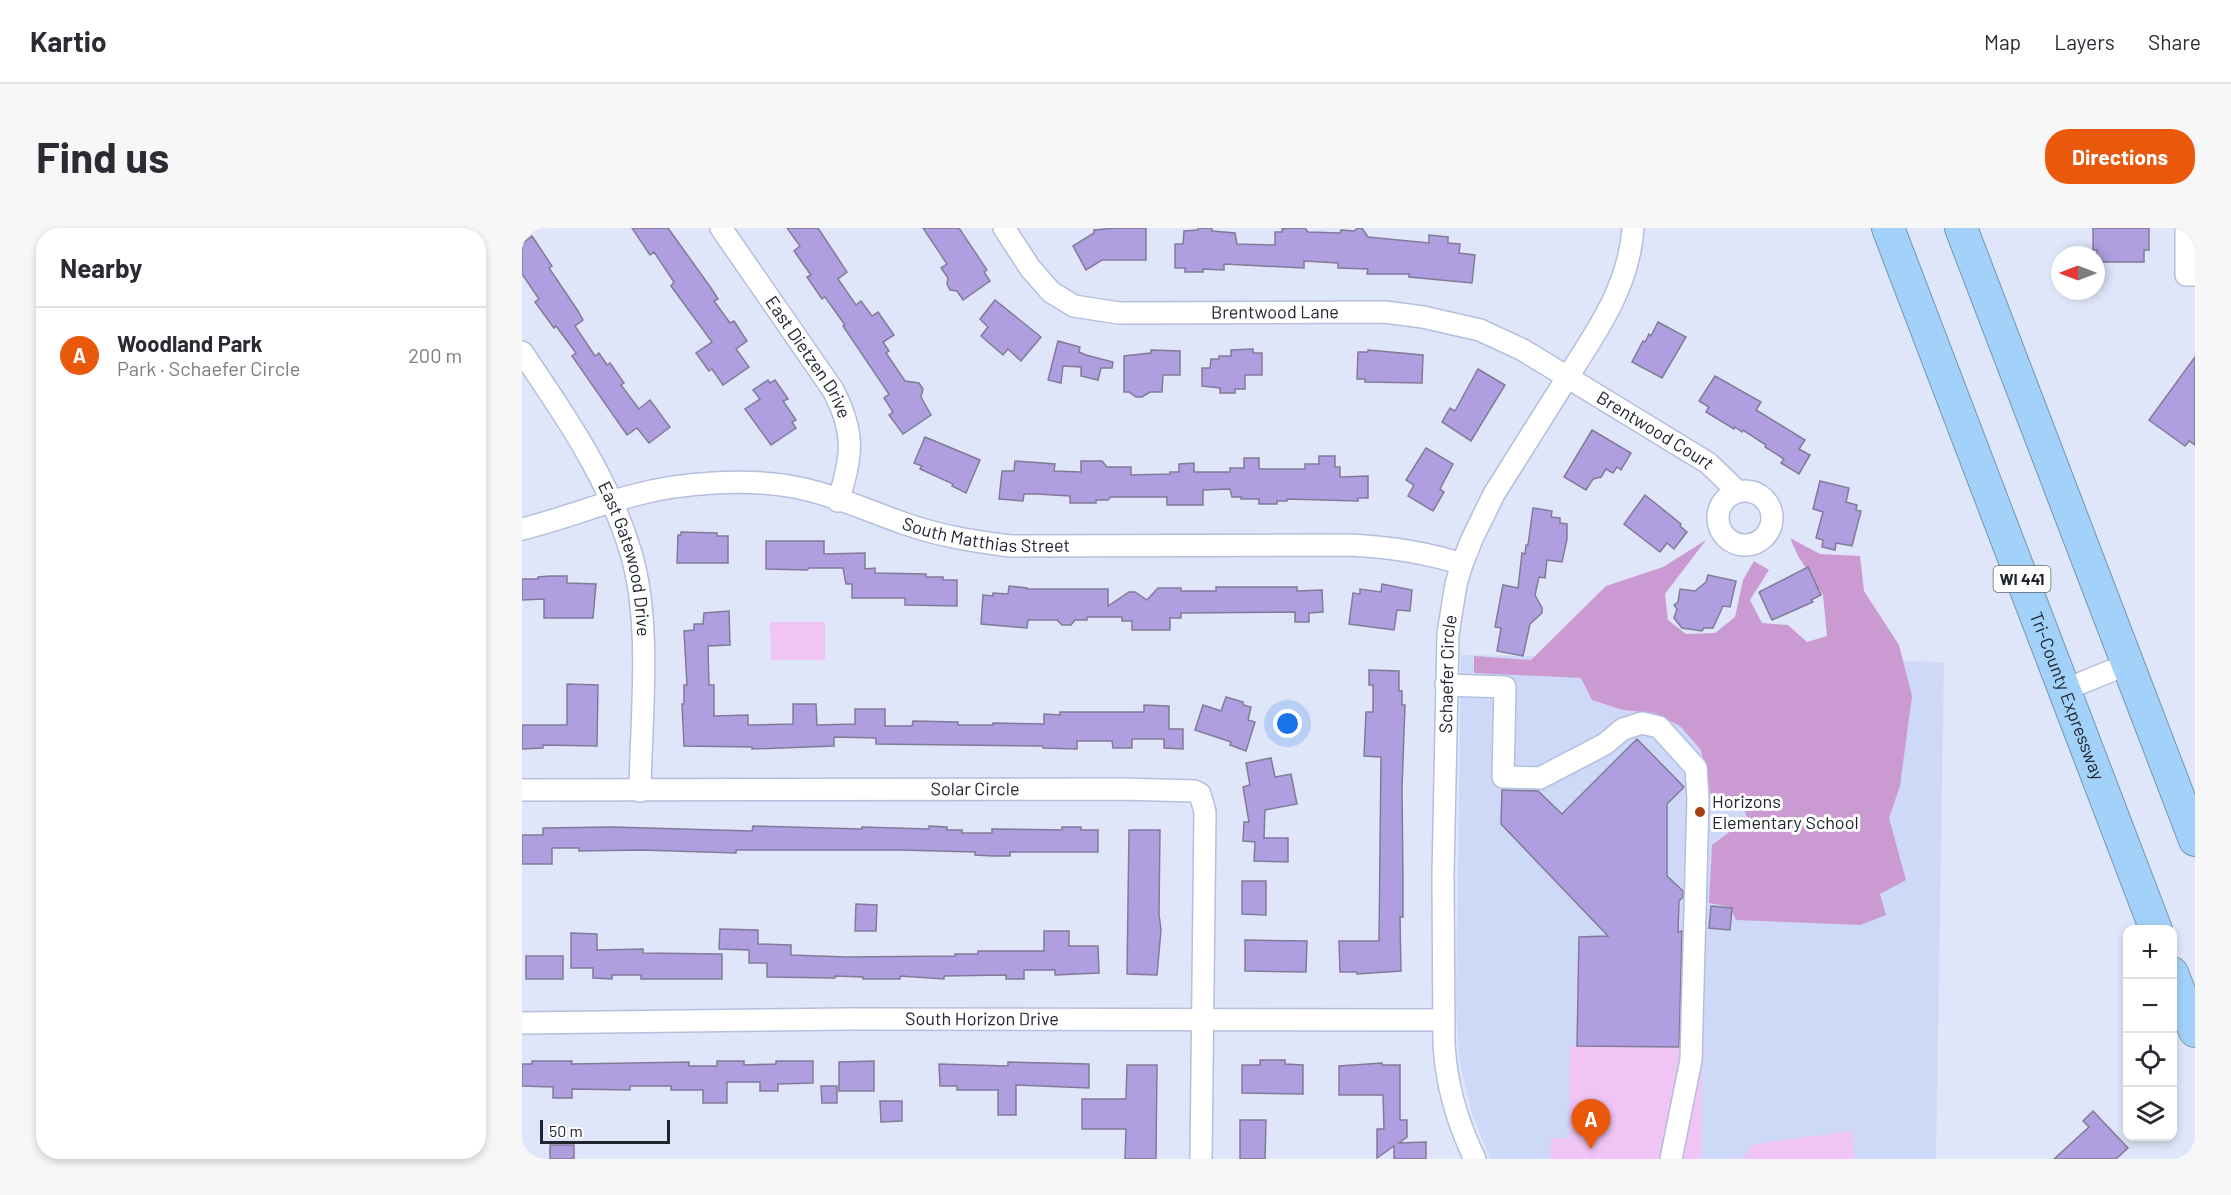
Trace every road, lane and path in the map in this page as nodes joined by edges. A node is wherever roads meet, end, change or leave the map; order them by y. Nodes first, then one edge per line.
1 (721, 228) edge
2 (1004, 228) edge
3 (1633, 228) edge
4 (1888, 228) edge
5 (1961, 228) edge
6 (2186, 228) edge
7 (2195, 275) edge
8 (522, 352) edge
9 (1568, 377) junction
10 (1737, 491) dead end
11 (838, 501) junction
12 (611, 502) junction
13 (522, 529) edge
14 (1462, 564) junction
15 (2128, 664) junction
16 (1446, 686) junction
17 (2064, 690) junction
18 (522, 790) edge
19 (640, 790) junction
20 (2195, 840) edge
21 (2154, 925) edge
22 (2174, 979) edge
23 (1202, 1020) junction
24 (1443, 1020) junction
25 (522, 1023) edge
26 (2195, 1031) edge
27 (1201, 1159) edge
28 (1475, 1159) edge
29 (1671, 1159) edge

1 - 11 street, East Dietzen Drive
2 - 9 street, Brentwood Lane
3 - 9 street, Schaefer Circle
4 - 17 highway, Tri-County Expressway / WI 441
5 - 15 highway
6 - 7 street
8 - 12 street, East Gatewood Drive
9 - 10 street, Brentwood Court
9 - 14 street, Schaefer Circle
11 - 12 street, South Matthias Street
11 - 14 street, South Matthias Street
12 - 13 street, South Matthias Street
12 - 19 street, East Gatewood Drive
14 - 16 street, Schaefer Circle
15 - 17 street
15 - 20 highway
16 - 24 street, Schaefer Circle
16 - 29 street
17 - 21 highway, Tri-County Expressway / WI 441
18 - 19 street, Solar Circle
19 - 23 street, Solar Circle
22 - 26 highway
23 - 24 street, South Horizon Drive
23 - 25 street, South Horizon Drive
23 - 27 street
24 - 28 street, Schaefer Circle

